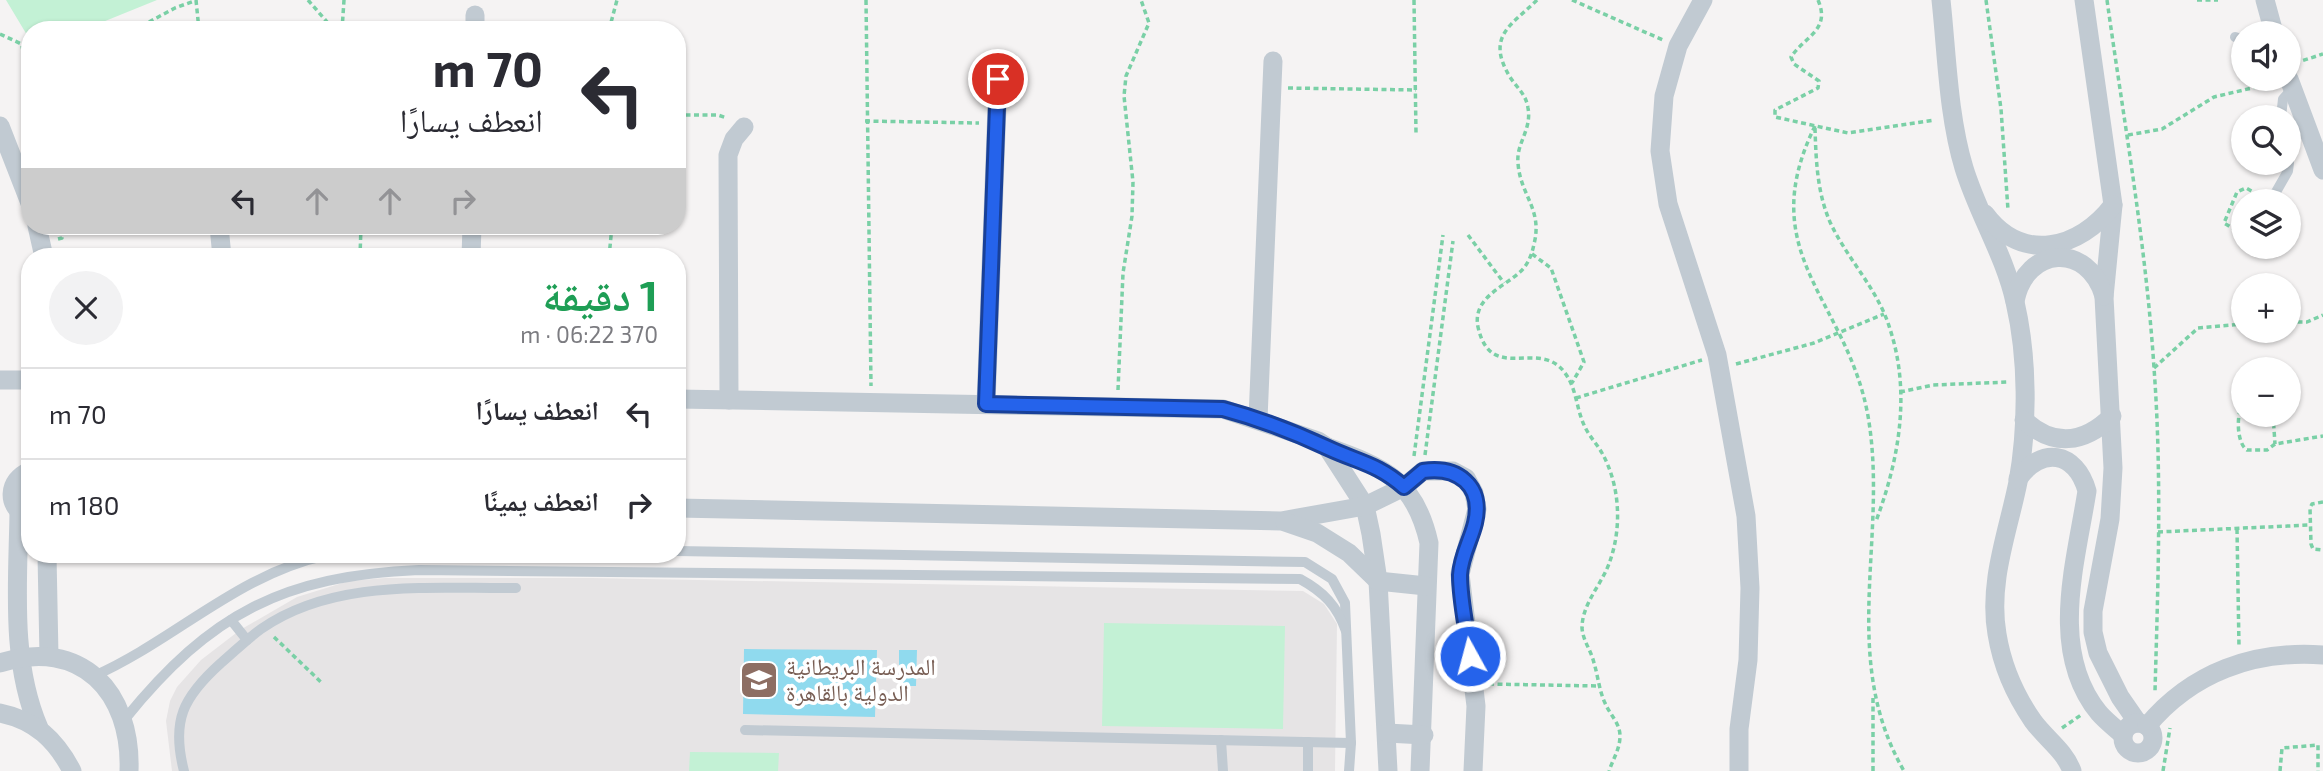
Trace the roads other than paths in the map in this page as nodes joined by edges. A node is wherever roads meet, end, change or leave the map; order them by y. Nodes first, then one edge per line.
1 (1703, 0) edge
2 (1941, 0) edge
3 (2084, 0) edge
4 (2265, 0) edge
5 (2271, 21) edge
6 (1273, 61) dead end
7 (998, 79) dead end
8 (2293, 91) edge
9 (0, 126) edge
10 (741, 130) road end
11 (2323, 170) edge
12 (21, 180) edge
13 (1979, 205) junction
14 (2113, 205) junction
15 (2057, 251) junction
16 (2105, 297) junction
17 (2015, 302) junction
18 (0, 380) edge
19 (21, 381) edge
20 (686, 399) edge
21 (729, 400) junction
22 (986, 404) junction
23 (2112, 416) junction
24 (1258, 419) junction
25 (2024, 420) junction
26 (1327, 447) junction
27 (2060, 448) junction
28 (21, 475) edge
29 (1413, 479) junction
30 (2018, 479) junction
31 (6, 491) edge
32 (1364, 506) junction
33 (686, 508) edge
34 (21, 511) edge
35 (1281, 521) junction
36 (686, 551) edge
37 (21, 559) edge
38 (1305, 562) junction
39 (47, 563) edge
40 (301, 563) edge
41 (1300, 579) junction
42 (1332, 579) junction
43 (1378, 581) junction
44 (1426, 586) junction
45 (516, 588) dead end
46 (19, 589) junction
47 (48, 590) junction
48 (1322, 594) junction
49 (231, 620) junction
50 (1346, 631) junction
51 (247, 640) junction
52 (2323, 655) edge
53 (49, 656) junction
54 (20, 657) junction
55 (0, 663) edge
56 (94, 676) junction
57 (0, 713) edge
58 (125, 719) junction
59 (2147, 724) junction
60 (39, 728) junction
61 (745, 730) dead end
62 (1387, 733) junction
63 (1424, 735) junction
64 (1222, 740) junction
65 (1308, 742) junction
66 (1351, 743) junction
67 (2138, 762) edge
68 (72, 771) edge
69 (129, 771) edge
70 (184, 771) edge
71 (1223, 771) edge
72 (1308, 771) edge
73 (1349, 771) edge
74 (1388, 771) edge
75 (1420, 771) edge
76 (1473, 771) edge
77 (1739, 771) edge
78 (2072, 771) edge

1 - 77 street
2 - 13 street
3 - 14 street
4 - 5 street
6 - 24 street
7 - 22 street
8 - 11 street
9 - 12 street
10 - 21 street
13 - 15 street
13 - 17 street
14 - 15 street
14 - 16 street
15 - 16 street
15 - 17 street
16 - 23 street
17 - 25 street
18 - 19 street
20 - 21 street
21 - 22 street
22 - 24 street
23 - 27 street
23 - 59 street
24 - 26 street
25 - 27 street
25 - 30 street
26 - 29 street
26 - 32 street
27 - 30 street
27 - 59 street
28 - 31 street
29 - 32 street
29 - 44 street
29 - 76 street
30 - 78 street
31 - 34 street
32 - 35 street
32 - 43 street
33 - 35 street
35 - 43 street
36 - 38 lane
37 - 46 street
38 - 41 lane
38 - 42 lane
39 - 47 street
40 - 56 lane
41 - 48 lane
41 - 49 lane
42 - 48 lane
42 - 50 lane
43 - 44 street
43 - 62 street
44 - 63 street
45 - 51 lane
46 - 47 street
46 - 54 street
47 - 53 street
48 - 50 lane
49 - 51 lane
49 - 58 lane
50 - 66 lane
51 - 70 lane
52 - 59 street
53 - 54 street
53 - 56 street
54 - 55 street
54 - 60 street
56 - 58 street
57 - 60 street
58 - 69 street
59 - 67 street
59 - 67 street
60 - 68 street
61 - 64 lane
62 - 63 street
62 - 74 street
63 - 75 street
64 - 65 lane
64 - 71 lane
65 - 66 lane
65 - 72 lane
66 - 73 lane

